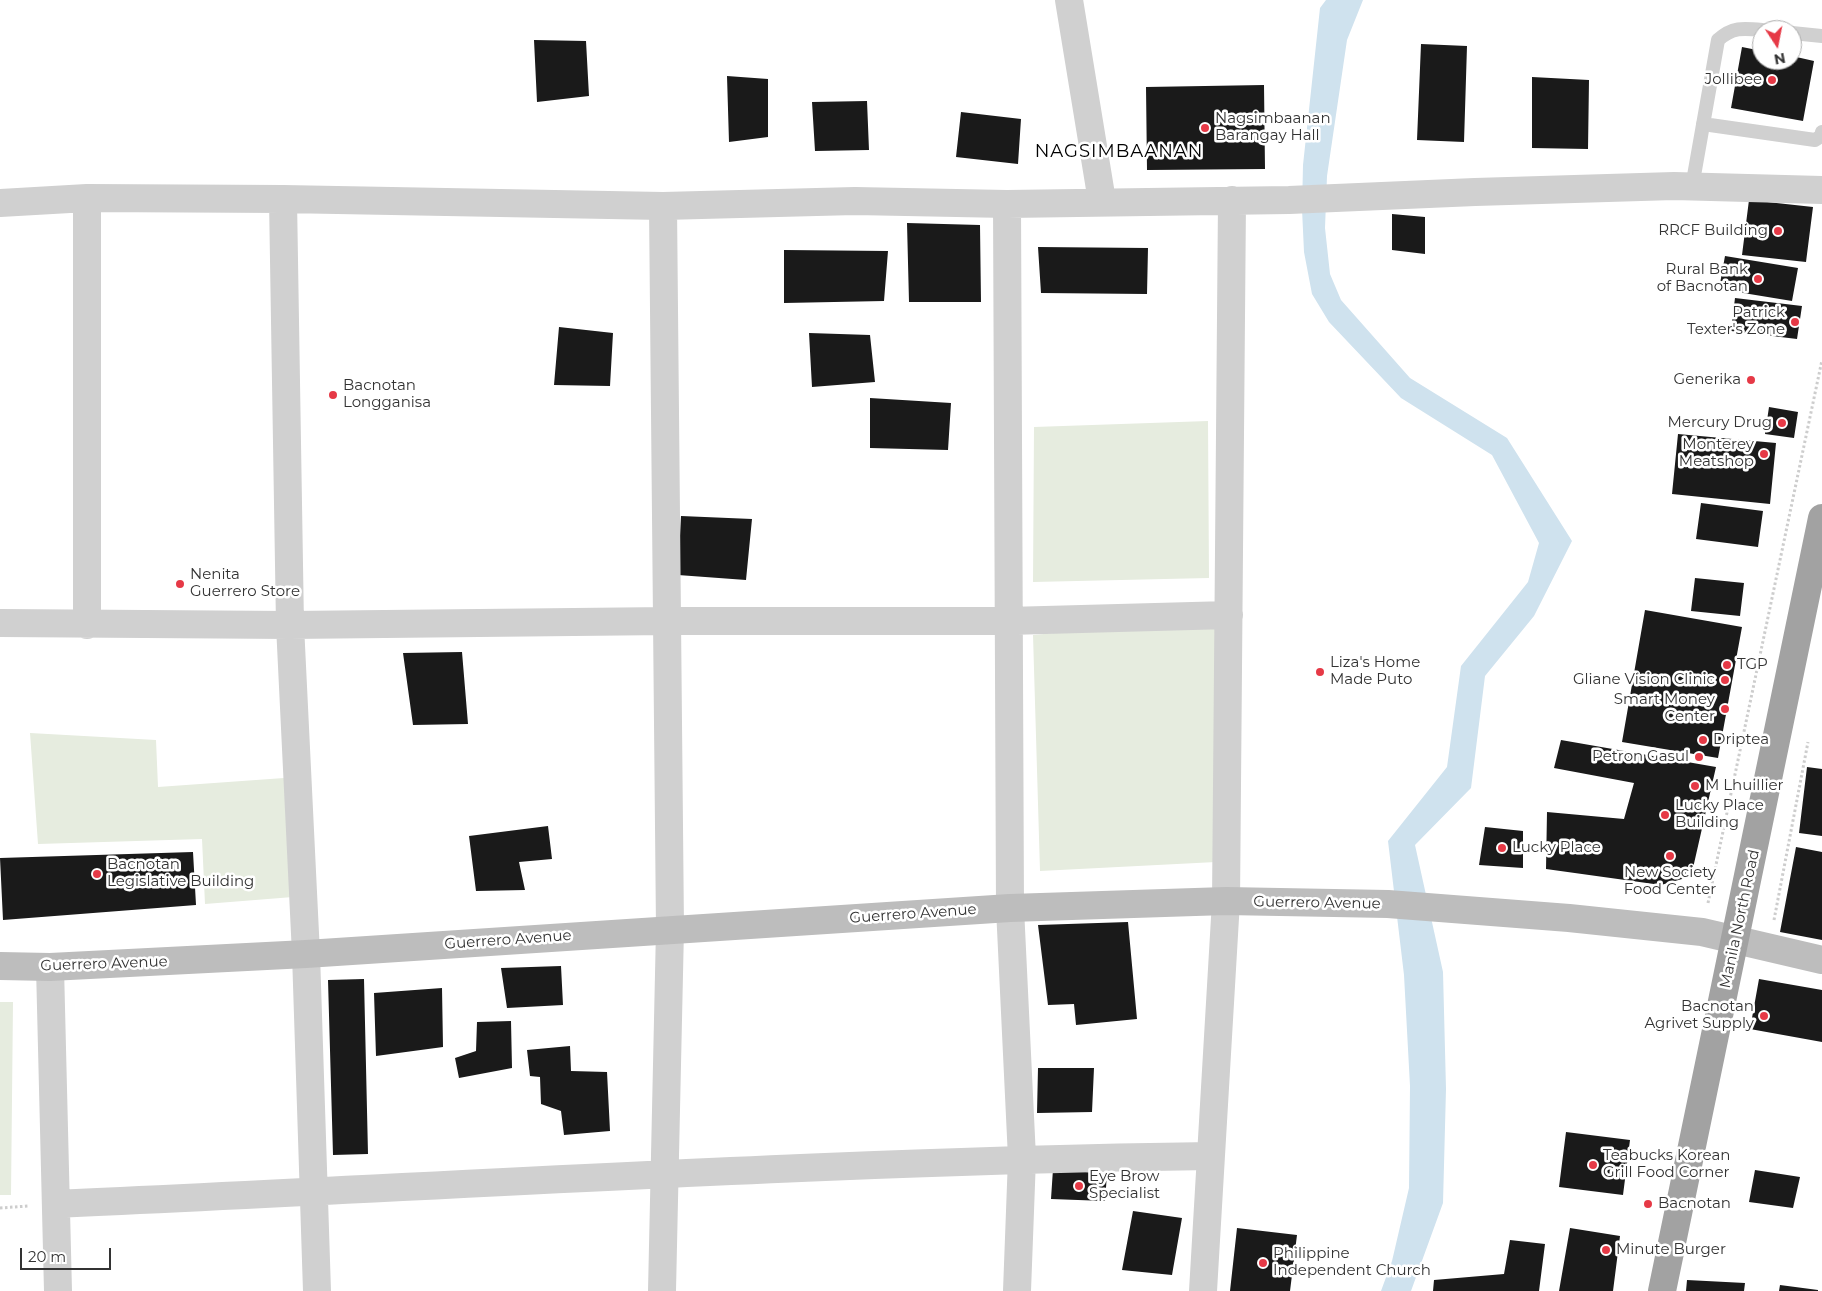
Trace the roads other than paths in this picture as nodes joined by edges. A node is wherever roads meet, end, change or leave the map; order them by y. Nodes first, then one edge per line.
1 (1069, 0) edge
2 (1752, 29) edge
3 (1802, 34) edge
4 (1822, 36) edge
5 (1703, 124) junction
6 (1822, 132) edge
7 (1692, 187) junction
8 (1822, 190) edge
9 (87, 198) junction
10 (283, 199) junction
11 (1232, 200) junction
12 (1102, 201) junction
13 (0, 203) edge
14 (1007, 204) junction
15 (662, 206) junction
16 (1822, 518) edge
17 (1229, 615) junction
18 (668, 621) junction
19 (1008, 621) junction
20 (0, 623) edge
21 (290, 625) junction
22 (87, 626) junction
23 (1226, 902) junction
24 (1010, 908) junction
25 (670, 929) junction
26 (1736, 940) junction
27 (306, 954) junction
28 (1822, 960) edge
29 (0, 966) edge
30 (50, 967) junction
31 (1211, 1156) junction
32 (1022, 1158) junction
33 (665, 1173) junction
34 (314, 1193) junction
35 (56, 1204) junction
36 (58, 1291) edge
37 (316, 1291) edge
38 (662, 1291) edge
39 (1017, 1291) edge
40 (1203, 1291) edge
41 (1662, 1291) edge

1 - 12 street
2 - 5 lane
3 - 4 lane
5 - 6 lane
5 - 7 lane
7 - 8 street
7 - 11 street
9 - 10 street
9 - 13 street
9 - 22 street
10 - 15 street
10 - 21 street
11 - 12 street
11 - 17 street
12 - 14 street
14 - 15 street
14 - 19 street
15 - 18 street
16 - 26 highway, Manila North Road
17 - 19 street
17 - 23 street
18 - 19 street
18 - 21 street
18 - 25 street
19 - 24 street
20 - 22 street
21 - 22 street
21 - 27 street
23 - 24 main road, Guerrero Avenue
23 - 26 main road, Guerrero Avenue
23 - 31 street
24 - 25 main road, Guerrero Avenue
24 - 32 street
25 - 27 main road, Guerrero Avenue
25 - 33 street
26 - 28 main road, Guerrero Avenue
26 - 41 highway, Manila North Road
27 - 30 main road, Guerrero Avenue
27 - 34 street
29 - 30 main road, Guerrero Avenue
30 - 35 street
31 - 32 street
31 - 40 street
32 - 33 street
32 - 39 street
33 - 34 street
33 - 38 street
34 - 35 street
34 - 37 street
35 - 36 street

